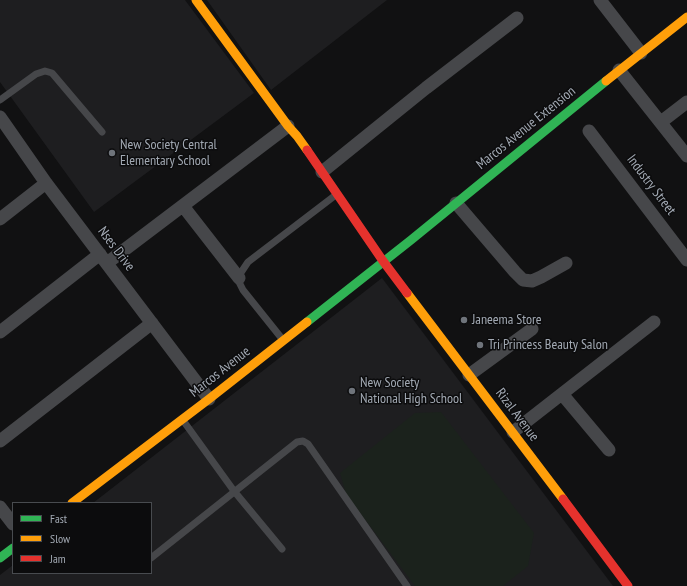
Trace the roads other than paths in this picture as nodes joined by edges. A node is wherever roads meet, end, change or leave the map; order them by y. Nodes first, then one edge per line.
1 (196, 0) edge
2 (600, 0) edge
3 (687, 17) edge
4 (517, 18) dead end
5 (641, 53) junction
6 (619, 70) junction
7 (0, 100) edge
8 (687, 102) edge
9 (0, 117) edge
10 (661, 122) junction
11 (288, 126) junction
12 (589, 131) dead end
13 (102, 132) dead end
14 (687, 156) edge
15 (322, 172) junction
16 (46, 183) junction
17 (337, 194) junction
18 (456, 203) junction
19 (183, 206) junction
20 (0, 219) edge
21 (103, 259) junction
22 (687, 260) edge
23 (383, 261) junction
24 (566, 263) dead end
25 (239, 278) junction
26 (654, 322) dead end
27 (152, 324) junction
28 (532, 330) dead end
29 (0, 332) edge
30 (283, 341) junction
31 (469, 375) junction
32 (562, 394) junction
33 (209, 399) junction
34 (182, 419) junction
35 (513, 432) junction
36 (0, 442) edge
37 (608, 450) dead end
38 (234, 491) junction
39 (73, 502) edge
40 (0, 507) edge
41 (12, 523) edge
42 (12, 549) edge
43 (282, 549) dead end
44 (152, 557) edge
45 (0, 558) edge
46 (407, 586) edge
47 (628, 586) edge

1 - 11 street, Rizal Avenue
2 - 5 street
3 - 5 street, Marcos Avenue Extension
4 - 15 street
5 - 6 street, Marcos Avenue Extension
6 - 10 street
6 - 18 street, Marcos Avenue Extension
7 - 13 lane
8 - 10 street
9 - 16 street, Nses Drive
10 - 14 street
11 - 15 street, Rizal Avenue
11 - 19 street
12 - 22 street, Industry Street
15 - 17 street, Rizal Avenue
16 - 20 street
16 - 21 street, Nses Drive
17 - 23 street, Rizal Avenue
17 - 25 lane
18 - 23 street, Marcos Avenue Extension
18 - 24 street
19 - 21 street
19 - 25 street
21 - 27 street, Nses Drive
21 - 29 street
23 - 30 street, Marcos Avenue
23 - 31 street, Rizal Avenue
25 - 30 lane
26 - 32 street
27 - 33 street, Nses Drive
27 - 36 street
28 - 31 street
30 - 33 street, Marcos Avenue
31 - 35 street, Rizal Avenue
32 - 35 street
32 - 37 street
33 - 34 street, Marcos Avenue
34 - 38 lane
34 - 39 street, Marcos Avenue
35 - 47 street, Rizal Avenue
38 - 43 lane
38 - 44 lane
38 - 46 lane
40 - 41 street
42 - 45 street

